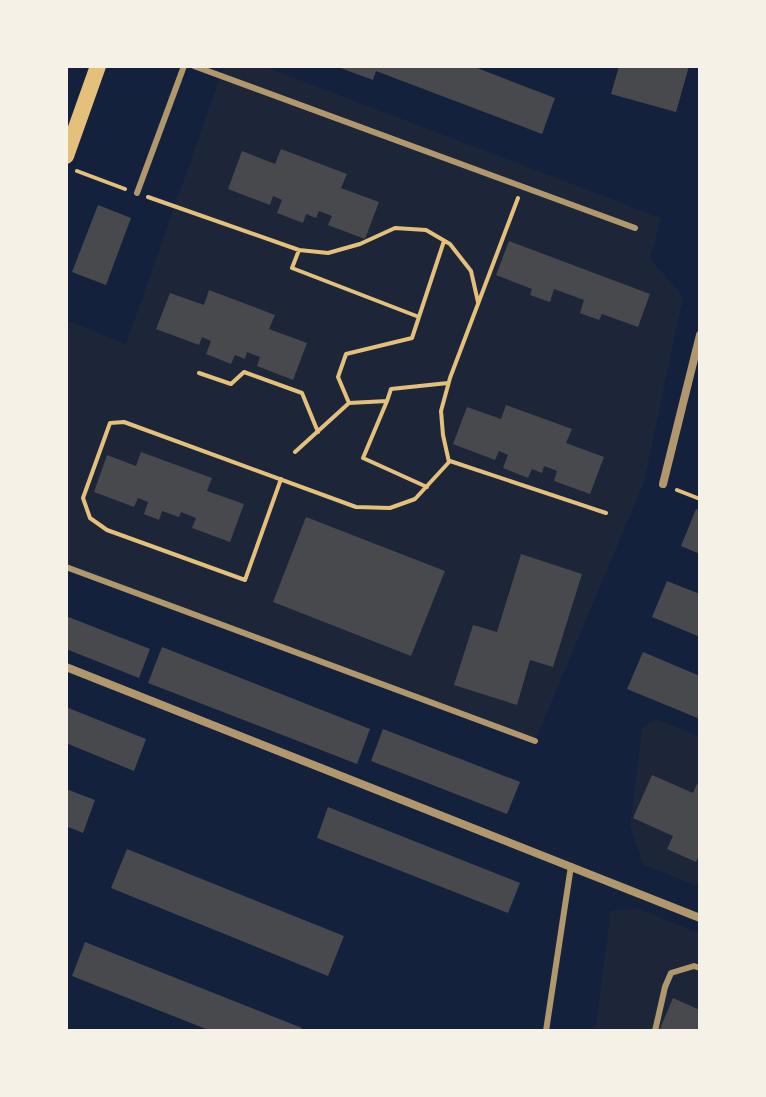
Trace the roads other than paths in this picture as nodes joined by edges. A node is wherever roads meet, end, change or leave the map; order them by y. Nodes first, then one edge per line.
1 (98, 66) edge
2 (184, 66) edge
3 (194, 66) edge
4 (66, 156) edge
5 (137, 193) road end
6 (635, 228) dead end
7 (700, 335) edge
8 (663, 484) road end
9 (66, 567) edge
10 (66, 667) edge
11 (535, 741) dead end
12 (571, 866) junction
13 (700, 918) edge
14 (700, 968) edge
15 (546, 1031) edge
16 (655, 1031) edge

1 - 4 main road
2 - 5 lane
3 - 6 lane
7 - 8 street
9 - 11 lane
10 - 12 street
12 - 13 street
12 - 15 lane
14 - 16 lane

